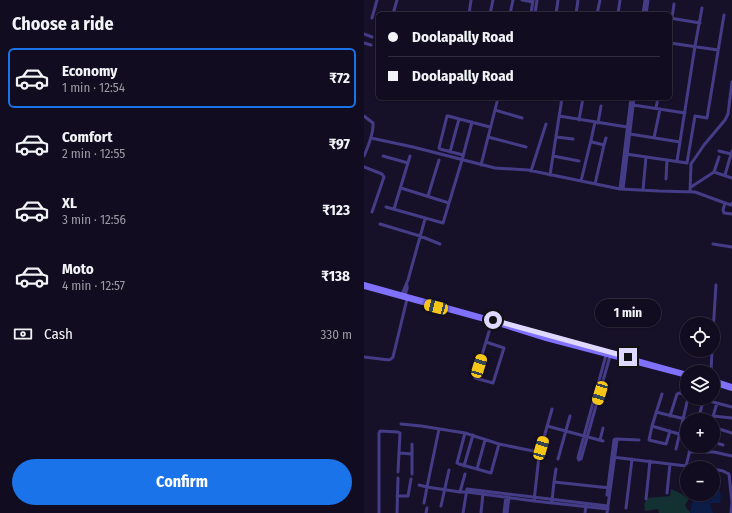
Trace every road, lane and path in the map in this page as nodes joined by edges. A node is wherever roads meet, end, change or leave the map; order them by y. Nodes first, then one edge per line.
1 (377, 0) edge
2 (397, 0) edge
3 (471, 0) edge
4 (493, 0) edge
5 (513, 0) edge
6 (522, 0) edge
7 (537, 0) edge
8 (558, 0) edge
9 (578, 0) edge
10 (600, 0) edge
11 (620, 0) edge
12 (645, 0) edge
13 (648, 0) edge
14 (533, 1) edge
15 (674, 4) dead end
16 (702, 8) dead end
17 (394, 12) edge
18 (469, 12) edge
19 (490, 12) edge
20 (510, 12) edge
21 (531, 12) edge
22 (535, 12) edge
23 (556, 12) edge
24 (576, 12) edge
25 (598, 12) edge
26 (618, 12) edge
27 (643, 12) edge
28 (646, 12) edge
29 (672, 13) edge
30 (724, 15) dead end
31 (372, 18) dead end
32 (672, 18) edge
33 (700, 23) junction
34 (364, 34) edge
35 (372, 37) dead end
36 (364, 43) edge
37 (672, 43) edge
38 (371, 45) dead end
39 (695, 46) junction
40 (718, 50) junction
41 (732, 82) edge
42 (498, 100) edge
43 (562, 100) edge
44 (583, 100) edge
45 (631, 100) edge
46 (634, 100) edge
47 (658, 100) edge
48 (633, 105) junction
49 (601, 106) dead end
50 (658, 109) junction
51 (495, 110) junction
52 (684, 113) junction
53 (364, 116) edge
54 (559, 116) junction
55 (522, 118) dead end
56 (459, 119) junction
57 (579, 120) junction
58 (472, 122) junction
59 (597, 122) junction
60 (546, 124) dead end
61 (490, 127) junction
62 (627, 127) junction
63 (630, 134) junction
64 (488, 137) junction
65 (556, 137) junction
66 (371, 138) junction
67 (606, 138) dead end
68 (654, 138) junction
69 (573, 140) dead end
70 (591, 140) junction
71 (680, 142) junction
72 (604, 145) junction
73 (526, 147) dead end
74 (719, 151) dead end
75 (450, 152) junction
76 (731, 152) edge
77 (625, 154) junction
78 (463, 155) junction
79 (364, 156) edge
80 (383, 156) dead end
81 (410, 156) dead end
82 (553, 156) junction
83 (646, 157) junction
84 (719, 157) dead end
85 (439, 160) dead end
86 (462, 160) junction
87 (667, 160) junction
88 (579, 161) dead end
89 (677, 161) junction
90 (731, 161) edge
91 (408, 163) junction
92 (687, 163) junction
93 (692, 164) junction
94 (481, 165) junction
95 (365, 168) edge
96 (531, 171) junction
97 (714, 172) junction
98 (364, 174) edge
99 (550, 175) junction
100 (725, 175) junction
101 (732, 178) edge
102 (666, 179) dead end
103 (581, 181) junction
104 (595, 184) junction
105 (691, 187) junction
106 (401, 188) junction
107 (621, 189) junction
108 (643, 190) junction
109 (690, 192) junction
110 (428, 196) junction
111 (449, 203) junction
112 (725, 203) junction
113 (732, 203) edge
114 (386, 207) dead end
115 (394, 209) junction
116 (372, 212) dead end
117 (732, 214) edge
118 (425, 219) junction
119 (380, 224) dead end
120 (420, 236) junction
121 (440, 244) dead end
122 (713, 244) dead end
123 (732, 247) edge
124 (364, 284) edge
125 (716, 285) dead end
126 (364, 287) edge
127 (405, 296) junction
128 (714, 317) edge
129 (492, 322) junction
130 (486, 342) junction
131 (580, 346) junction
132 (608, 356) junction
133 (364, 357) edge
134 (680, 373) edge
135 (680, 373) edge
136 (720, 382) edge
137 (598, 383) junction
138 (603, 384) junction
139 (720, 385) edge
140 (732, 386) edge
141 (732, 389) edge
142 (662, 394) dead end
143 (680, 394) edge
144 (720, 404) edge
145 (732, 406) edge
146 (552, 409) dead end
147 (656, 412) junction
148 (570, 416) dead end
149 (589, 416) junction
150 (670, 416) junction
151 (720, 417) edge
152 (593, 418) junction
153 (680, 418) edge
154 (732, 418) edge
155 (401, 424) dead end
156 (547, 426) junction
157 (652, 426) junction
158 (603, 428) dead end
159 (439, 429) junction
160 (720, 429) edge
161 (680, 430) edge
162 (566, 431) junction
163 (670, 431) junction
164 (465, 433) junction
165 (732, 433) edge
166 (679, 434) junction
167 (473, 436) junction
168 (585, 437) junction
169 (485, 440) junction
170 (639, 440) dead end
171 (412, 444) dead end
172 (499, 444) junction
173 (720, 444) edge
174 (723, 445) dead end
175 (541, 448) dead end
176 (676, 449) dead end
177 (399, 453) junction
178 (718, 453) edge
179 (412, 454) junction
180 (732, 456) edge
181 (614, 457) junction
182 (558, 459) dead end
183 (632, 459) junction
184 (650, 461) junction
185 (670, 464) junction
186 (680, 465) edge
187 (464, 466) junction
188 (477, 469) junction
189 (556, 469) dead end
190 (449, 470) dead end
191 (720, 470) edge
192 (398, 472) dead end
193 (732, 472) edge
194 (728, 473) junction
195 (412, 474) dead end
196 (464, 474) dead end
197 (398, 478) dead end
198 (411, 479) dead end
199 (554, 482) junction
200 (419, 485) dead end
201 (427, 487) junction
202 (609, 488) junction
203 (445, 490) junction
204 (467, 491) junction
205 (460, 492) junction
206 (483, 493) junction
207 (667, 493) dead end
208 (397, 496) junction
209 (507, 496) junction
210 (535, 499) junction
211 (646, 499) dead end
212 (552, 501) junction
213 (732, 502) edge
214 (424, 503) dead end
215 (586, 505) junction
216 (441, 506) dead end
217 (607, 507) junction
218 (427, 508) dead end
219 (626, 508) dead end
220 (379, 513) edge
221 (397, 513) edge
222 (426, 513) edge
223 (463, 513) edge
224 (481, 513) edge
225 (504, 513) edge
226 (507, 513) edge
227 (585, 513) edge
228 (606, 513) edge
229 (731, 513) edge

1 - 31 street
2 - 17 street
3 - 18 street
4 - 19 street
5 - 20 street
6 - 14 street
7 - 22 street
8 - 23 street
9 - 24 street
10 - 25 street
11 - 26 street
12 - 27 street
13 - 28 street
14 - 21 street
15 - 29 street
16 - 33 street
30 - 40 street
32 - 33 street
33 - 39 street
34 - 35 street
36 - 38 street
37 - 39 street
39 - 40 street
39 - 52 street
40 - 92 street
41 - 93 street
42 - 51 street
43 - 54 street
44 - 57 street
45 - 62 street
46 - 48 street
47 - 50 street
48 - 50 street
48 - 63 street
49 - 59 street
50 - 52 street
50 - 68 street
51 - 55 street
51 - 61 street
52 - 71 street
53 - 66 street
54 - 57 street
54 - 65 street
56 - 58 street
56 - 75 street
56 - 75 street
57 - 59 street
58 - 61 street
58 - 78 street
59 - 62 street
59 - 70 street
60 - 96 street
61 - 64 street
62 - 77 street
63 - 68 street
63 - 77 street
64 - 73 street
64 - 94 street
65 - 69 street
65 - 82 street
66 - 79 street
66 - 86 street
67 - 72 street
68 - 71 street
70 - 72 street
70 - 103 street
71 - 89 street
72 - 104 street
74 - 76 street
75 - 78 street
76 - 90 street
77 - 83 street
77 - 107 street
78 - 86 street
80 - 91 street
81 - 91 street
82 - 88 street
82 - 99 street
83 - 87 street
83 - 108 street
84 - 97 street
85 - 110 street
86 - 94 street
86 - 111 street
87 - 89 street
87 - 102 street
89 - 92 street
90 - 100 street
91 - 106 street
92 - 93 street
93 - 105 street
94 - 96 street
95 - 98 street
95 - 116 street
96 - 99 street
97 - 100 street
97 - 105 street
99 - 103 street
100 - 101 street
103 - 104 street
104 - 107 street
105 - 109 street
106 - 110 street
106 - 115 street
107 - 108 street
108 - 109 street
109 - 112 street
110 - 111 street
111 - 118 street
112 - 113 street
112 - 117 street
114 - 115 street
115 - 118 street
118 - 120 street
119 - 120 street
120 - 121 street
120 - 127 street
122 - 123 street
124 - 127 main road
125 - 128 street
126 - 127 main road
127 - 129 main road
127 - 131 main road
127 - 133 street
129 - 130 street
129 - 131 main road
130 - 130 street
131 - 132 main road
131 - 134 main road
132 - 135 main road
132 - 137 street
132 - 138 street
136 - 140 main road
137 - 138 street
137 - 149 street
138 - 152 street
139 - 141 main road
142 - 147 street
143 - 150 street
144 - 145 street
146 - 156 street
147 - 150 street
147 - 157 street
148 - 162 street
149 - 152 street
149 - 168 street
150 - 153 street
151 - 154 street
152 - 168 street
155 - 159 street
156 - 162 street
156 - 175 street
157 - 163 street
157 - 163 street
158 - 168 street
159 - 164 street
159 - 201 street
160 - 165 street
161 - 166 street
162 - 168 street
162 - 182 street
163 - 166 street
164 - 167 street
164 - 187 street
166 - 176 street
167 - 169 street
167 - 187 street
168 - 168 street
169 - 172 street
169 - 188 street
170 - 181 street
171 - 179 street
172 - 188 street
172 - 210 street
173 - 174 street
177 - 179 street
177 - 192 street
177 - 220 street
178 - 180 street
179 - 195 street
181 - 183 street
181 - 202 street
183 - 184 street
183 - 219 street
184 - 185 street
184 - 211 street
185 - 186 street
185 - 207 street
187 - 188 street
189 - 199 street
190 - 203 street
191 - 194 street
193 - 194 street
194 - 213 street
196 - 205 street
197 - 208 street
198 - 208 street
199 - 202 street
199 - 212 street
200 - 201 street
201 - 203 street
201 - 214 street
202 - 217 street
203 - 205 street
203 - 216 street
204 - 205 street
204 - 206 street
204 - 223 street
206 - 209 street
206 - 224 street
208 - 221 street
209 - 210 street
209 - 225 street
209 - 226 street
210 - 212 street
212 - 215 street
213 - 229 street
215 - 217 street
215 - 227 street
217 - 228 street
218 - 222 street

